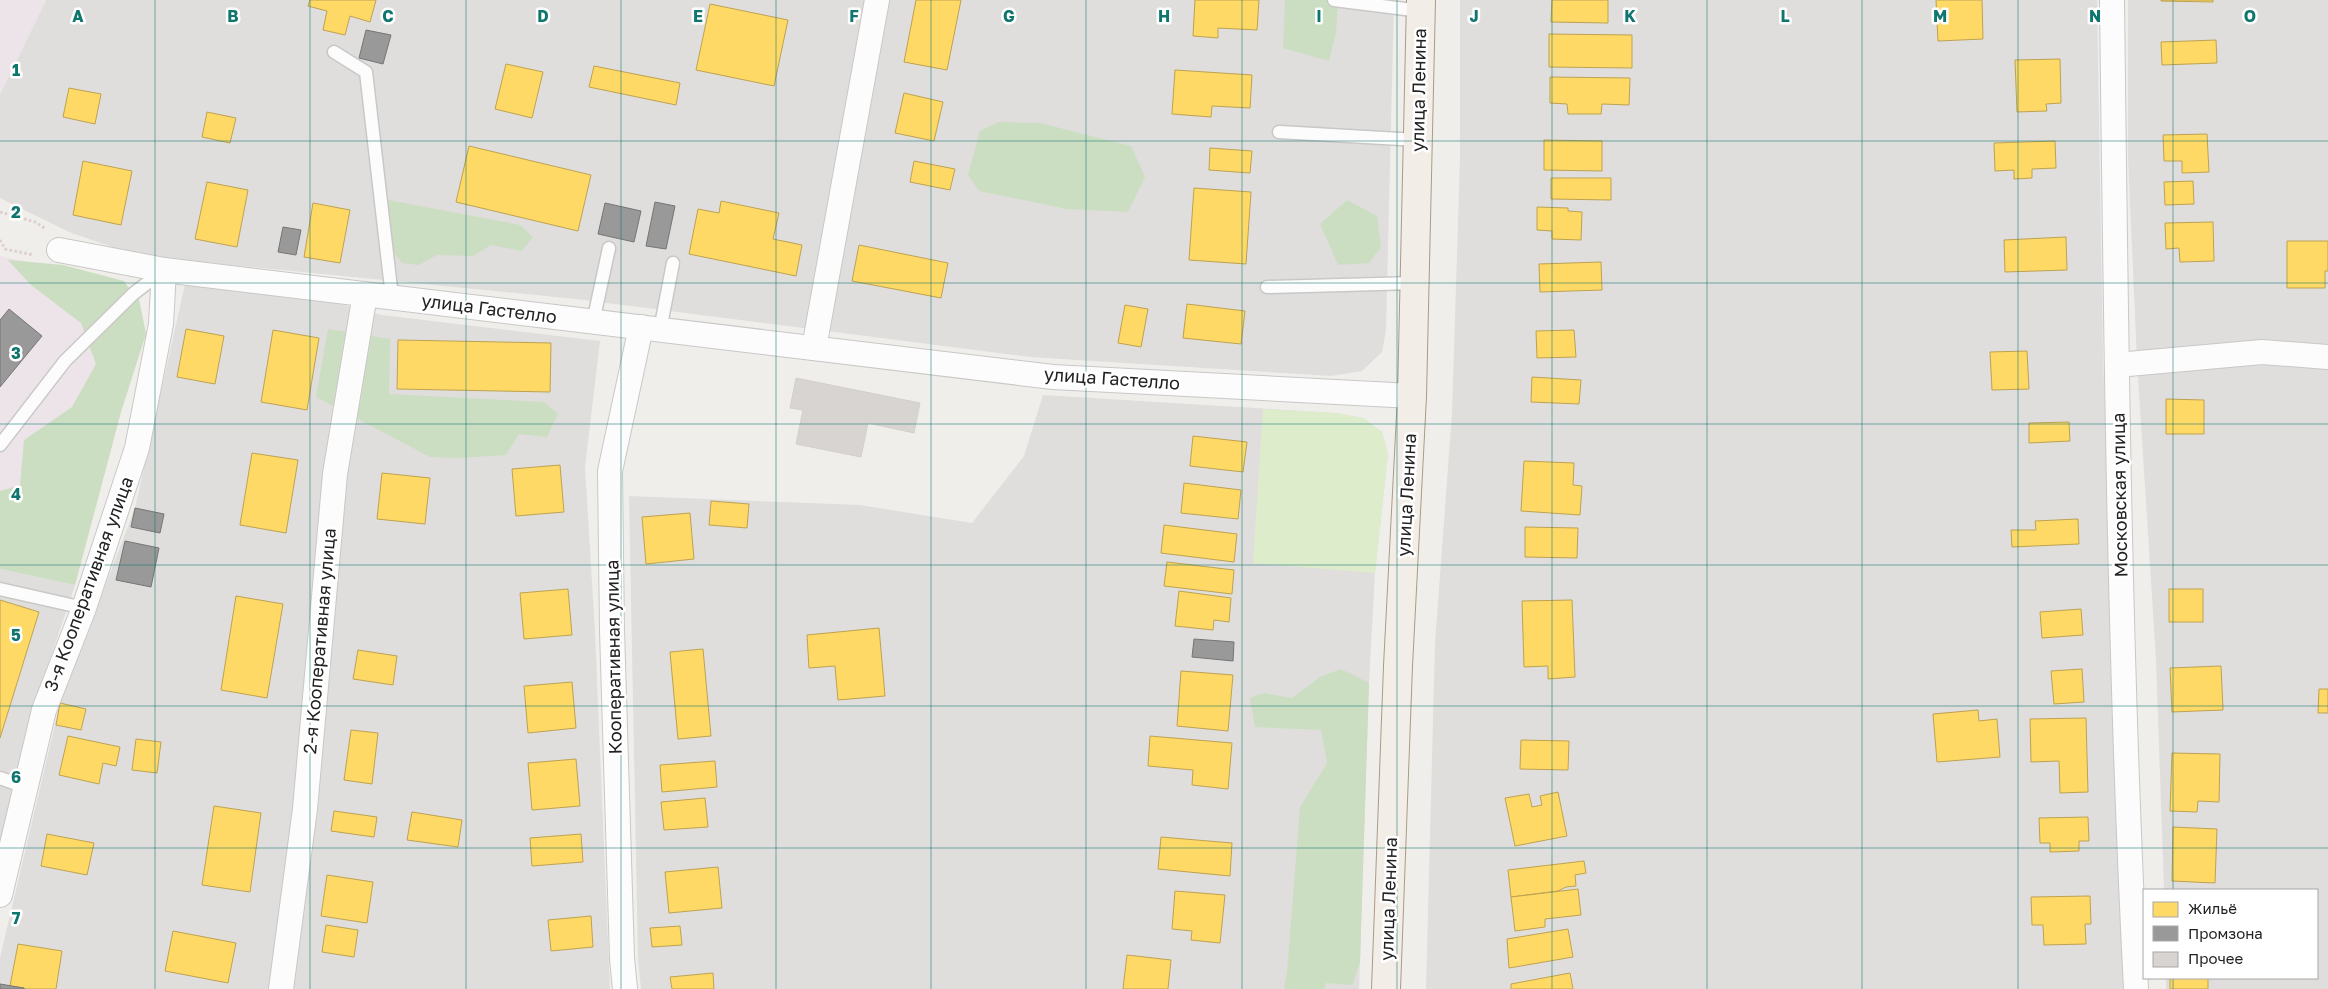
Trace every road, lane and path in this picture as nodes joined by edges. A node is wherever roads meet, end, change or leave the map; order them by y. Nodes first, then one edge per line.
1 (876, 0) edge
2 (1334, 0) edge
3 (2112, 0) edge
4 (1421, 5) edge
5 (334, 52) dead end
6 (1280, 132) dead end
7 (1418, 140) junction
8 (0, 212) edge
9 (0, 240) edge
10 (609, 248) dead end
11 (59, 250) junction
12 (673, 262) dead end
13 (164, 270) junction
14 (1414, 283) junction
15 (1267, 287) dead end
16 (365, 294) junction
17 (392, 297) junction
18 (593, 322) junction
19 (651, 329) junction
20 (814, 348) junction
21 (2328, 357) edge
22 (2117, 365) junction
23 (1412, 396) junction
24 (0, 445) edge
25 (0, 589) edge
26 (84, 608) junction
27 (0, 778) edge
28 (24, 787) junction
29 (0, 895) edge
30 (281, 989) edge
31 (625, 989) edge
32 (1386, 989) edge
33 (2136, 989) edge

1 - 20 street
2 - 4 lane
3 - 22 street, Московская улица
4 - 7 main road, улица Ленина
5 - 17 lane
6 - 7 lane
7 - 14 main road, улица Ленина
8 - 11 path
9 - 11 path
10 - 18 lane
11 - 13 street, улица Гастелло
12 - 19 lane
13 - 16 street, улица Гастелло
13 - 24 lane
13 - 26 street, 3-я Кооперативная улица
14 - 15 lane
14 - 23 main road, улица Ленина
16 - 17 street, улица Гастелло
16 - 30 street, 2-я Кооперативная улица
17 - 18 street, улица Гастелло
18 - 19 street, улица Гастелло
19 - 20 street, улица Гастелло
19 - 31 street, Кооперативная улица
20 - 23 street, улица Гастелло
21 - 22 street
22 - 33 street, Московская улица
23 - 32 main road, улица Ленина
25 - 26 lane
26 - 28 street, 3-я Кооперативная улица
27 - 28 lane
28 - 29 street, 3-я Кооперативная улица

